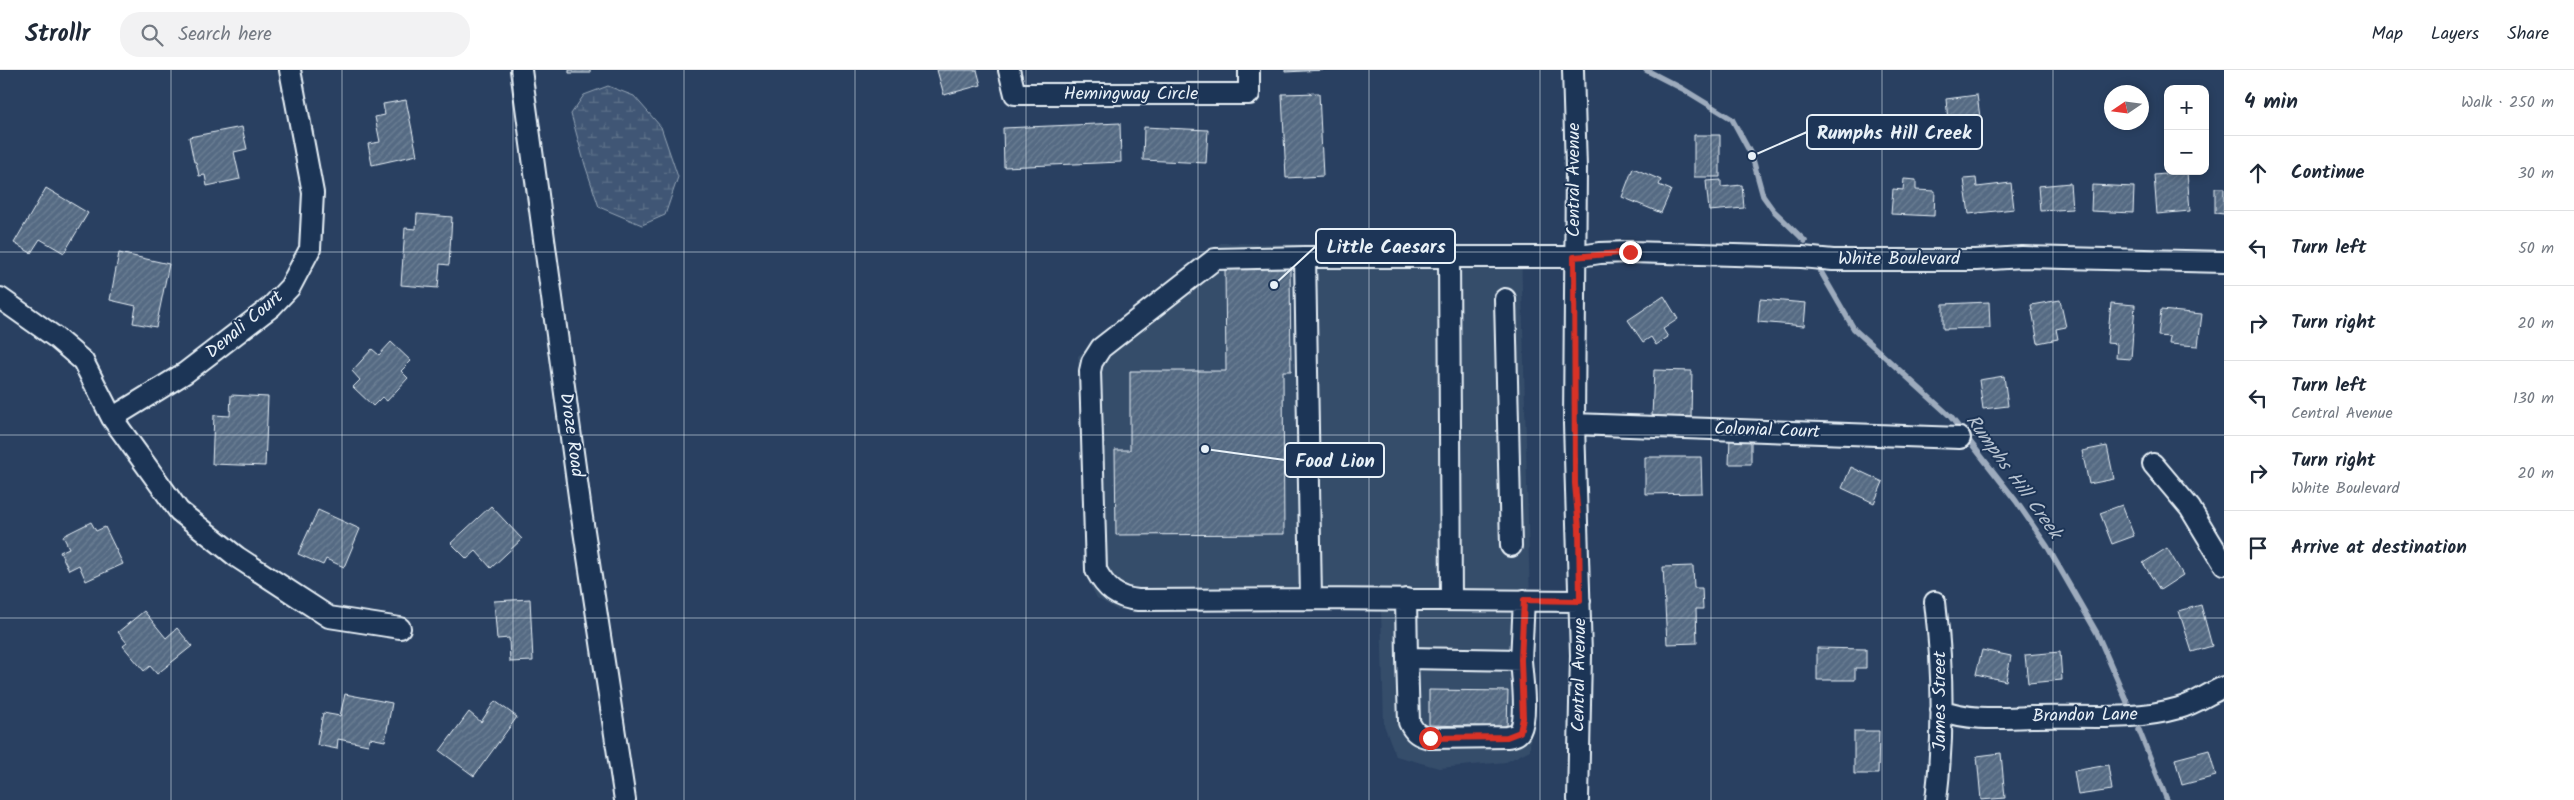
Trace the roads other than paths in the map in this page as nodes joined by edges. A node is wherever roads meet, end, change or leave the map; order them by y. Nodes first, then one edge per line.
1 (290, 70) edge
2 (521, 70) edge
3 (1008, 70) edge
4 (1249, 70) edge
5 (1573, 70) edge
6 (1305, 257) junction
7 (1449, 257) junction
8 (1574, 257) junction
9 (2224, 262) edge
10 (0, 298) edge
11 (1506, 299) dead end
12 (112, 418) junction
13 (1574, 424) junction
14 (1960, 438) dead end
15 (2153, 464) dead end
16 (1510, 546) dead end
17 (2224, 564) edge
18 (1311, 599) junction
19 (1406, 599) junction
20 (1452, 600) junction
21 (1524, 600) junction
22 (1580, 601) junction
23 (1935, 602) dead end
24 (400, 628) dead end
25 (1407, 658) junction
26 (1521, 660) junction
27 (2224, 687) edge
28 (1941, 710) junction
29 (625, 800) edge
30 (1578, 800) edge
31 (1936, 800) edge

1 - 12 street, Denali Court
2 - 29 street, Droze Road
3 - 4 street, Hemingway Circle
5 - 8 street, Central Avenue
6 - 7 street, White Boulevard
6 - 18 street
6 - 18 street, White Boulevard
7 - 8 street, White Boulevard
7 - 20 street
8 - 9 street, White Boulevard
8 - 13 street, Central Avenue
10 - 12 street
11 - 16 street
12 - 24 street
13 - 14 street, Colonial Court
13 - 22 street, Central Avenue
15 - 17 street
18 - 19 street, White Boulevard
19 - 20 street, White Boulevard
19 - 25 street
20 - 21 street, White Boulevard
21 - 22 street, White Boulevard
21 - 26 street
22 - 30 street, Central Avenue
23 - 28 street, James Street
25 - 26 street
25 - 26 street
27 - 28 street, Brandon Lane
28 - 31 street, James Street

